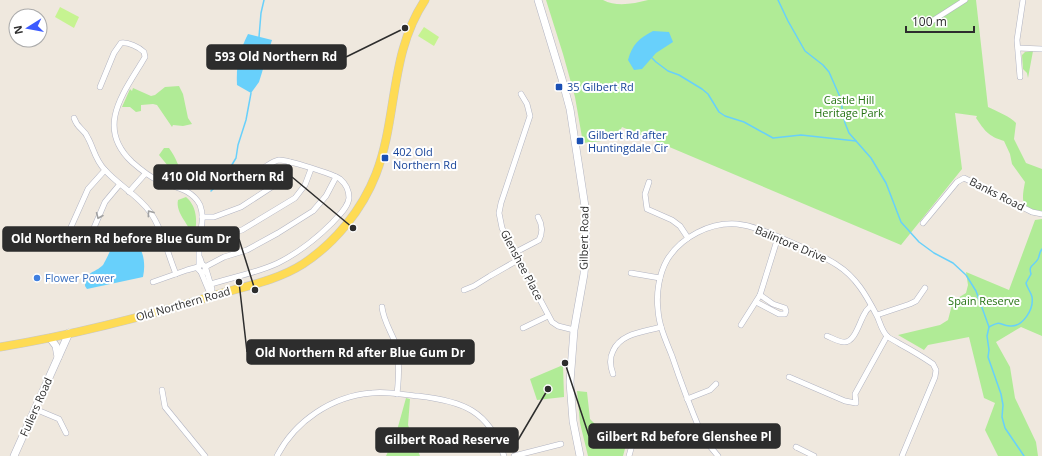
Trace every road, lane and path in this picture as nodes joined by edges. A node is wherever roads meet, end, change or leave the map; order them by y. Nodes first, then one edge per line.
1 (425, 0) edge
2 (432, 0) edge
3 (538, 0) edge
4 (965, 0) edge
5 (1023, 0) edge
6 (414, 20) junction
7 (932, 20) dead end
8 (1018, 48) junction
9 (1042, 49) edge
10 (1020, 77) dead end
11 (100, 87) dead end
12 (521, 94) dead end
13 (74, 118) dead end
14 (290, 162) junction
15 (312, 169) junction
16 (105, 170) junction
17 (260, 170) dead end
18 (145, 174) junction
19 (336, 177) junction
20 (649, 182) dead end
21 (120, 184) junction
22 (129, 192) junction
23 (1042, 214) edge
24 (202, 216) junction
25 (538, 217) dead end
26 (923, 222) dead end
27 (778, 237) junction
28 (688, 238) junction
29 (199, 244) junction
30 (514, 253) junction
31 (518, 260) junction
32 (201, 268) junction
33 (632, 273) dead end
34 (176, 274) junction
35 (660, 278) junction
36 (153, 282) dead end
37 (211, 284) junction
38 (925, 288) dead end
39 (464, 290) dead end
40 (760, 295) junction
41 (211, 297) junction
42 (756, 302) junction
43 (871, 306) junction
44 (382, 307) dead end
45 (876, 315) junction
46 (548, 316) junction
47 (742, 325) dead end
48 (661, 327) junction
49 (523, 328) dead end
50 (574, 330) junction
51 (69, 334) junction
52 (827, 336) dead end
53 (886, 336) junction
54 (50, 338) junction
55 (0, 347) edge
56 (58, 358) junction
57 (614, 374) dead end
58 (789, 377) dead end
59 (716, 384) dead end
60 (162, 390) dead end
61 (398, 394) junction
62 (687, 399) junction
63 (35, 409) junction
64 (66, 433) dead end
65 (634, 438) dead end
66 (561, 444) dead end
67 (796, 447) dead end
68 (14, 456) edge
69 (205, 456) edge
70 (277, 456) edge
71 (504, 456) edge
72 (514, 456) edge
73 (580, 456) edge
74 (629, 456) edge
75 (718, 456) edge
76 (814, 456) edge
77 (902, 456) edge

1 - 6 main road, Old Northern Road
2 - 6 main road, Old Northern Road
3 - 50 main road, Gilbert Road
4 - 7 street
5 - 8 street
6 - 41 main road, Old Northern Road
8 - 9 street
8 - 10 street
11 - 18 street
12 - 30 street, Glenshee Place
13 - 16 street
14 - 15 street
14 - 17 street
14 - 24 street
15 - 19 street
15 - 29 street
16 - 21 street
21 -> 16 street
18 - 22 street
18 - 24 street
19 - 32 street
19 - 37 street
20 - 28 street
21 - 22 street
34 -> 22 street
23 - 26 street, Banks Road
24 - 29 street
25 - 30 street
27 - 28 street, Balintore Drive
27 - 40 street
27 - 43 street, Balintore Drive
28 - 35 street, Balintore Drive
29 - 32 street
30 - 31 street, Glenshee Place
31 - 39 street
31 - 46 street, Glenshee Place
32 - 34 street
32 - 37 street
32 - 41 street
33 - 35 street
34 - 36 street
35 - 48 street, Balintore Drive
37 - 41 street
38 - 45 street
40 - 42 street
40 - 42 street
41 - 51 main road, Old Northern Road
42 - 47 street
43 - 45 street, Balintore Drive
43 - 52 street
44 - 61 street
45 - 53 street, Balintore Drive
46 - 49 street
46 - 50 street, Glenshee Place
48 - 57 street
48 - 62 street, Balintore Drive
50 - 73 main road, Gilbert Road
51 - 54 main road, Old Northern Road
51 - 56 main road, Fullers Road
53 - 58 street
53 - 77 street
54 - 55 main road, Old Northern Road
54 - 56 main road
56 - 63 main road, Fullers Road
59 - 62 street
60 - 69 street
61 - 70 street
61 - 71 street
62 - 75 street, Balintore Drive
63 - 64 street
63 - 68 main road, Fullers Road
65 - 74 street
66 - 72 street
67 - 76 street

